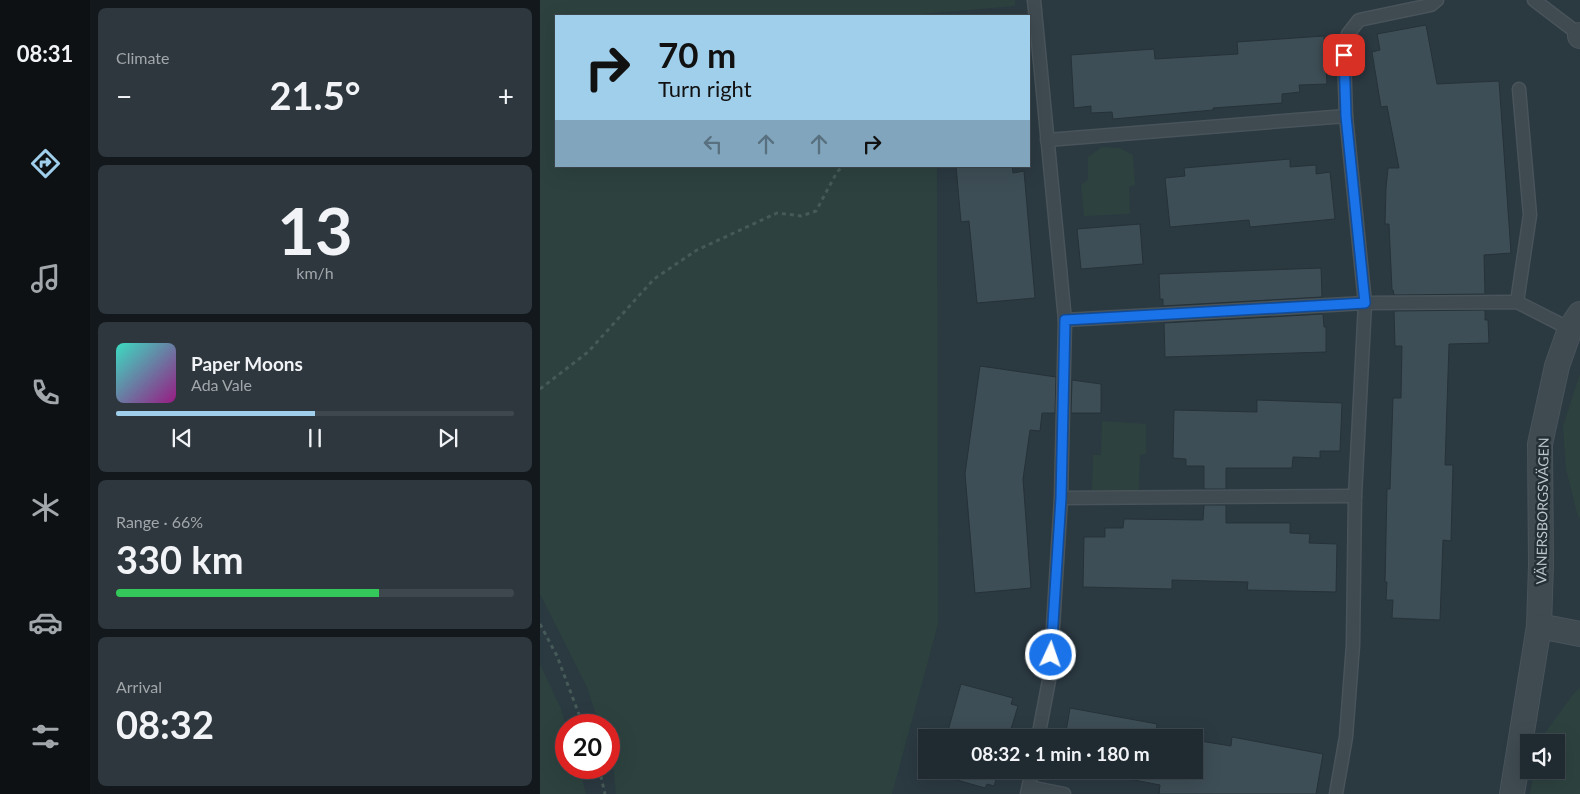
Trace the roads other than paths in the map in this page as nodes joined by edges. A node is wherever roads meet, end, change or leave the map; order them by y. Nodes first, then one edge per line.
1 (1034, 0) edge
2 (1437, 0) edge
3 (1534, 0) edge
4 (1580, 35) edge
5 (1518, 89) dead end
6 (1346, 116) junction
7 (1047, 140) junction
8 (1517, 302) junction
9 (1365, 303) junction
10 (1065, 320) junction
11 (1575, 322) edge
12 (1355, 496) junction
13 (1061, 498) junction
14 (1539, 626) junction
15 (1580, 634) edge
16 (1040, 729) edge
17 (1028, 790) edge
18 (1064, 794) edge
19 (1336, 794) edge
20 (1512, 794) edge

1 - 7 lane
2 - 6 lane
3 - 4 lane
5 - 8 lane
6 - 7 lane
6 - 9 lane
7 - 10 lane
8 - 9 lane
8 - 11 lane
9 - 10 lane
9 - 12 lane
10 - 13 lane
11 - 14 street, VÄNERSBORGSVÄGEN
12 - 13 lane
12 - 19 lane
13 - 16 lane
14 - 15 street
14 - 20 street, VÄNERSBORGSVÄGEN
17 - 18 lane

